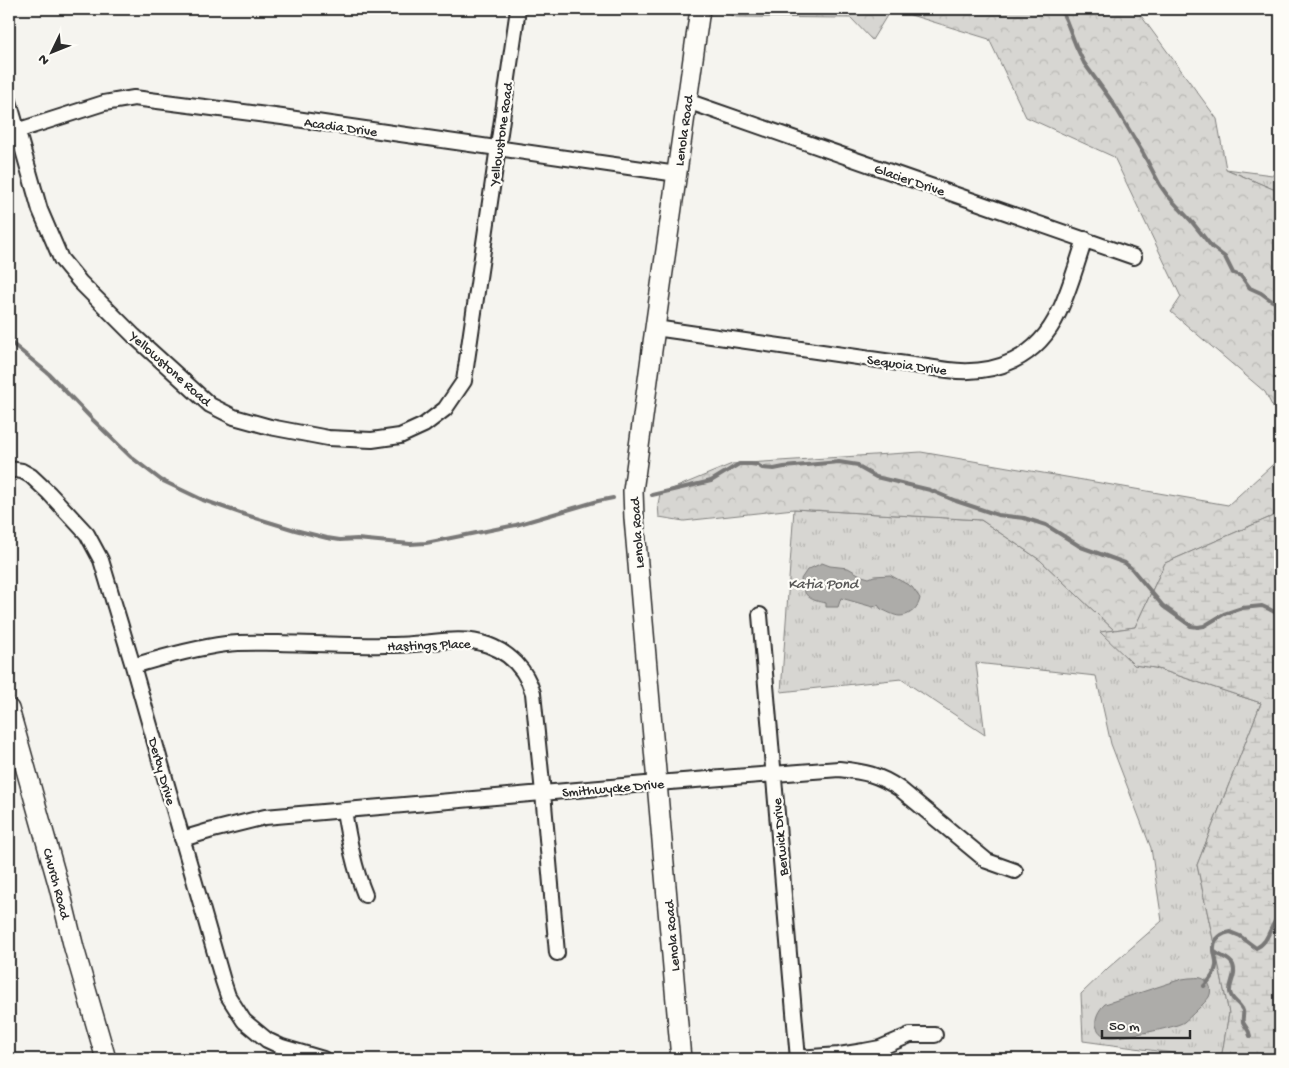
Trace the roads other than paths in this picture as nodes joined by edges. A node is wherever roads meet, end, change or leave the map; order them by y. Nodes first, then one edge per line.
1 (518, 9) edge
2 (700, 9) edge
3 (9, 101) edge
4 (687, 101) junction
5 (13, 132) edge
6 (498, 148) junction
7 (677, 174) junction
8 (1085, 239) junction
9 (1134, 257) dead end
10 (655, 328) junction
11 (9, 469) edge
12 (760, 616) dead end
13 (133, 666) junction
14 (9, 709) edge
15 (773, 774) junction
16 (657, 783) junction
17 (543, 794) junction
18 (344, 811) junction
19 (182, 839) junction
20 (1015, 871) dead end
21 (365, 895) dead end
22 (557, 953) dead end
23 (935, 1035) dead end
24 (106, 1059) edge
25 (324, 1059) edge
26 (682, 1059) edge
27 (798, 1059) edge

1 - 6 street, Yellowstone Road
2 - 4 main road, Lenola Road
3 - 5 street, Yellowstone Road
4 - 7 main road, Lenola Road
4 - 8 street, Glacier Drive
5 - 6 street, Acadia Drive
5 - 6 street, Yellowstone Road
6 - 7 street, Acadia Drive
7 - 10 main road, Lenola Road
8 - 9 street, Glacier Drive
8 - 10 street, Sequoia Drive
10 - 16 main road, Lenola Road
11 - 13 street, Derby Drive
12 - 15 street, Berwick Drive
13 - 17 street, Hastings Place
13 - 19 street, Derby Drive
14 - 24 main road, Church Road
15 - 16 street, Smithwycke Drive
15 - 20 street, Smithwycke Drive
15 - 27 street, Berwick Drive
16 - 17 street, Smithwycke Drive
16 - 26 main road, Lenola Road
17 - 18 street, Smithwycke Drive
17 - 22 street, Hastings Place
18 - 19 street, Smithwycke Drive
18 - 21 street
19 - 25 street, Derby Drive
23 - 27 street

